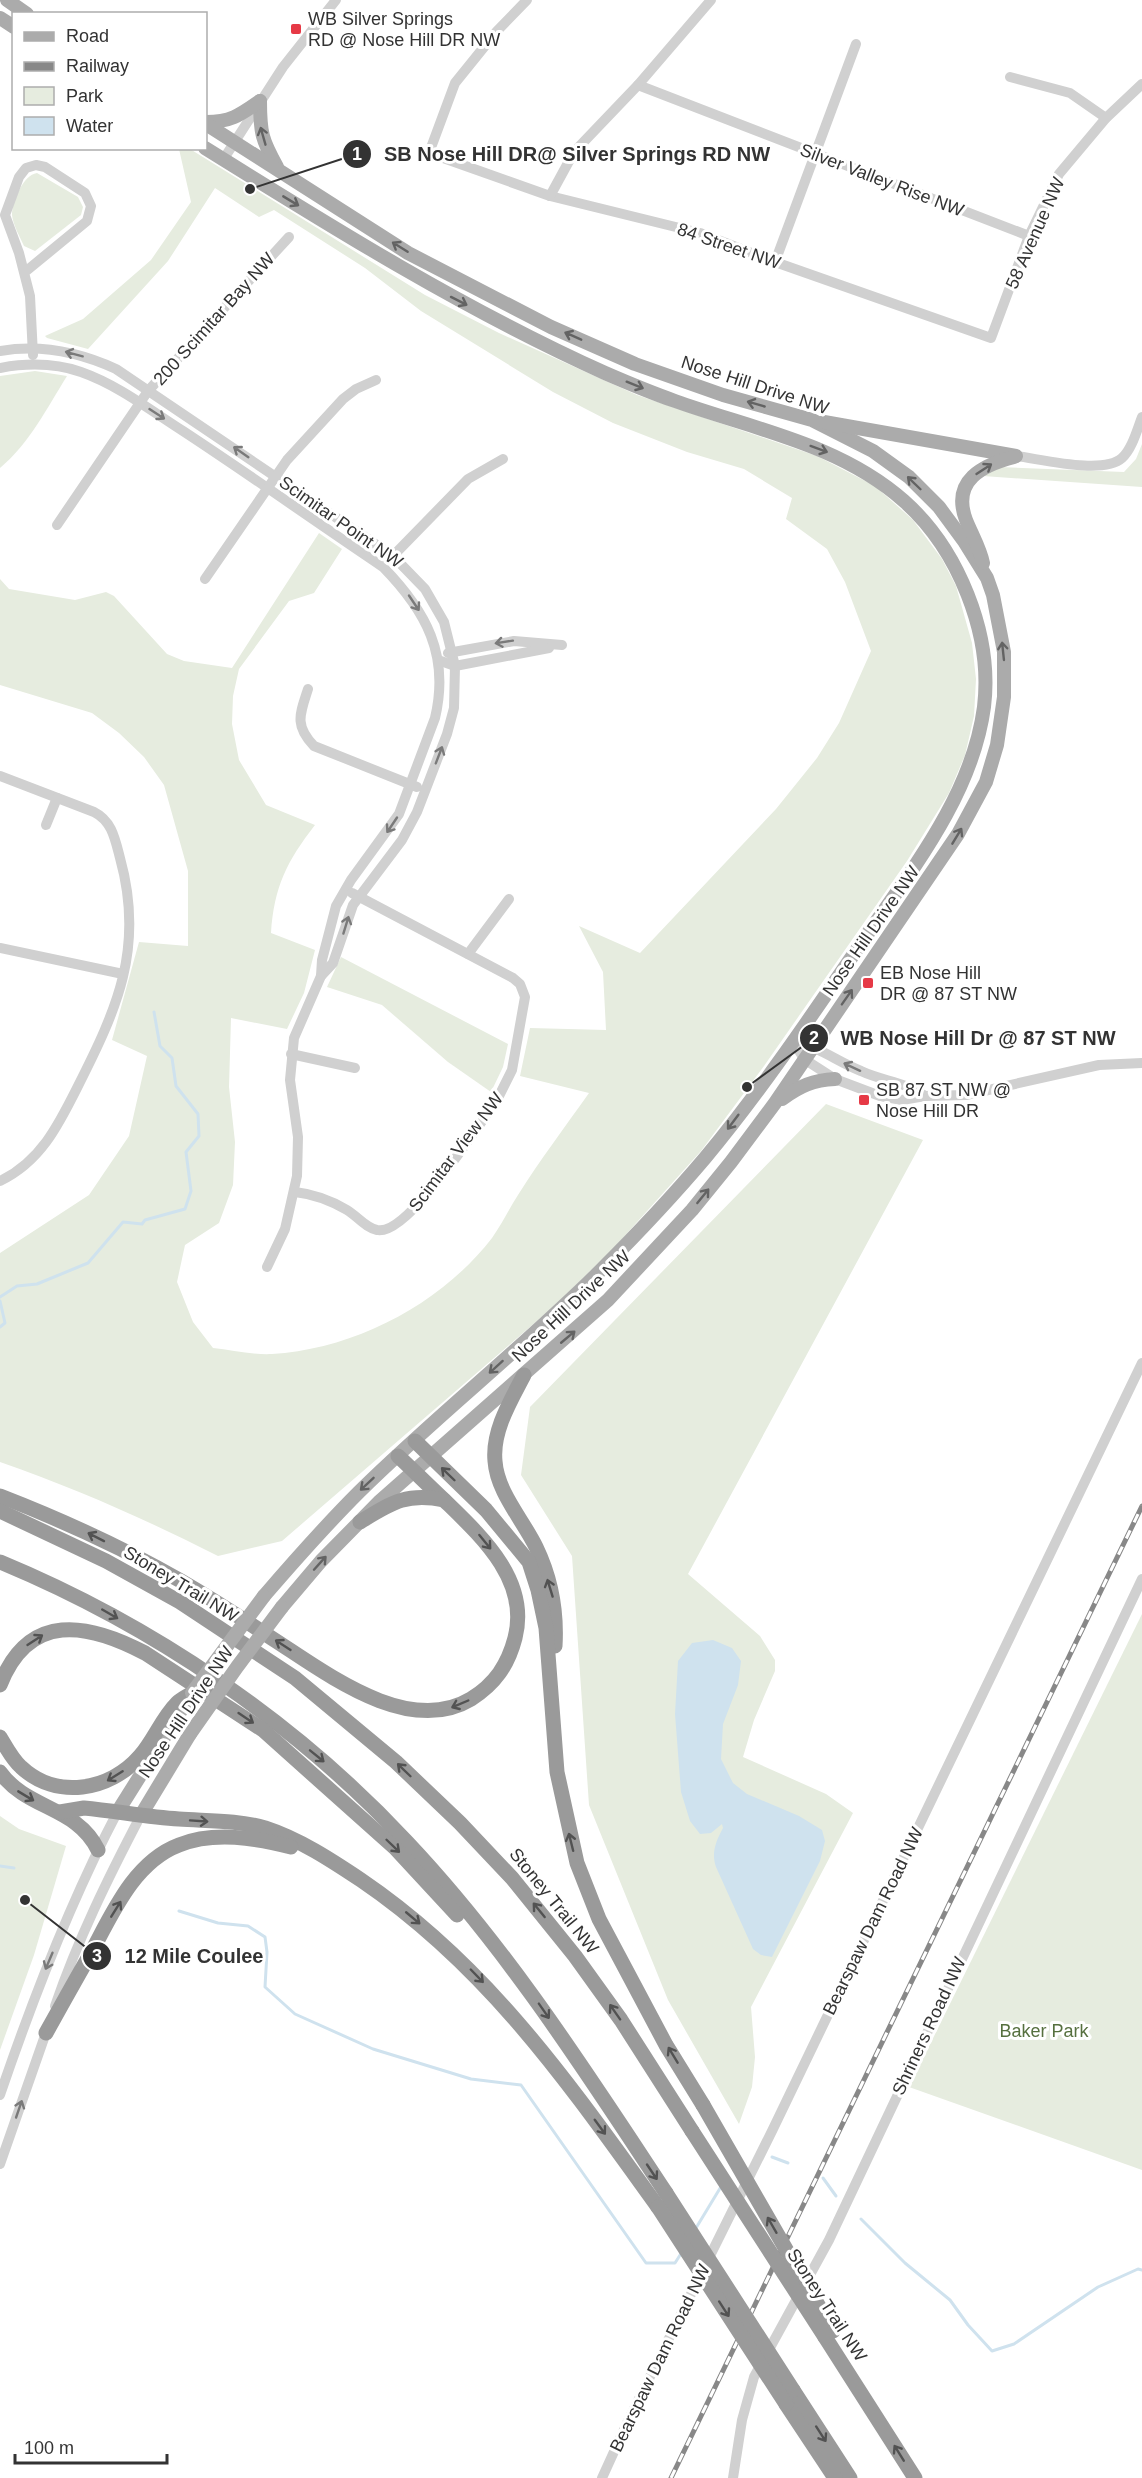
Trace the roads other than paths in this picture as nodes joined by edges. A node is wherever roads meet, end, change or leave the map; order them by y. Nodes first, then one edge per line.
1 (7, 0) edge
2 (336, 0) edge
3 (526, 0) edge
4 (711, 0) edge
5 (24, 12) edge
6 (856, 44) dead end
7 (1010, 77) dead end
8 (1142, 84) edge
9 (638, 85) junction
10 (260, 101) junction
11 (1106, 118) junction
12 (207, 123) edge
13 (207, 124) edge
14 (234, 143) junction
15 (207, 149) edge
16 (816, 155) junction
17 (223, 160) junction
18 (277, 169) junction
19 (550, 196) junction
20 (1029, 236) junction
21 (289, 237) dead end
22 (775, 262) junction
23 (25, 272) junction
24 (991, 338) joint
25 (33, 348) junction
26 (0, 351) edge
27 (33, 364) junction
28 (0, 368) edge
29 (376, 381) dead end
30 (148, 391) junction
31 (139, 402) junction
32 (1142, 417) edge
33 (812, 420) junction
34 (1016, 456) junction
35 (503, 459) dead end
36 (274, 476) junction
37 (266, 488) junction
38 (57, 525) dead end
39 (393, 556) junction
40 (383, 567) junction
41 (987, 578) junction
42 (206, 579) dead end
43 (452, 651) junction
44 (438, 660) junction
45 (455, 666) junction
46 (308, 689) dead end
47 (0, 776) edge
48 (411, 785) junction
49 (426, 790) junction
50 (57, 798) junction
51 (46, 825) dead end
52 (345, 890) junction
53 (358, 896) junction
54 (509, 899) dead end
55 (0, 948) edge
56 (468, 954) junction
57 (123, 974) junction
58 (321, 976) junction
59 (794, 1041) junction
60 (814, 1046) junction
61 (291, 1054) junction
62 (804, 1059) junction
63 (1142, 1063) edge
64 (355, 1068) dead end
65 (835, 1079) junction
66 (925, 1096) junction
67 (775, 1103) junction
68 (0, 1181) edge
69 (295, 1192) junction
70 (267, 1267) dead end
71 (1142, 1363) edge
72 (524, 1375) junction
73 (415, 1441) junction
74 (398, 1456) junction
75 (431, 1456) junction
76 (414, 1471) junction
77 (0, 1496) edge
78 (444, 1500) junction
79 (0, 1511) edge
80 (360, 1522) junction
81 (0, 1562) edge
82 (1142, 1578) edge
83 (0, 1685) edge
84 (192, 1693) joint
85 (551, 1708) junction
86 (170, 1720) junction
87 (0, 1737) edge
88 (0, 1772) edge
89 (118, 1811) junction
90 (60, 1812) junction
91 (141, 1815) junction
92 (98, 1850) junction
93 (330, 1861) junction
94 (496, 1947) junction
95 (46, 2033) junction
96 (0, 2095) edge
97 (0, 2164) edge
98 (829, 2334) junction
99 (790, 2397) junction
100 (602, 2478) edge
101 (733, 2478) edge
102 (835, 2478) edge
103 (850, 2478) edge
104 (915, 2478) edge

1 - 5 main road
2 - 10 street
3 - 19 street, 84 Street NW
4 - 9 street
6 - 16 street
7 - 11 street
8 - 11 street, 58 Avenue NW
9 - 16 street, Silver Valley Rise NW
9 - 19 street
10 - 12 main road
10 - 14 street
18 -> 10 main road
11 - 20 street, 58 Avenue NW
13 - 14 main road, Nose Hill Drive NW
14 - 17 street
14 - 18 main road, Nose Hill Drive NW
15 - 17 main road, Nose Hill Drive NW
16 - 20 street, Silver Valley Rise NW
16 - 22 street
17 -> 59 main road, Nose Hill Drive NW
33 -> 18 main road, Nose Hill Drive NW
19 - 22 street, 84 Street NW
20 - 24 street, 58 Avenue NW
21 - 30 street, 200 Scimitar Bay NW
22 - 24 street, 84 Street NW
23 - 23 street
23 - 25 street
25 - 26 street, Scimitar Point NW
25 - 27 street
30 -> 25 street, Scimitar Point NW
27 - 28 street, Scimitar Point NW
27 - 31 street, Scimitar Point NW
29 - 36 street
30 - 31 street, 200 Scimitar Bay NW
36 -> 30 street, Scimitar Point NW
31 -> 37 street, Scimitar Point NW
31 - 38 street, 200 Scimitar Bay NW
32 - 34 street
33 - 34 main road
41 -> 33 main road, Nose Hill Drive NW
41 -> 34 main road
35 - 39 street
36 - 37 street
36 - 39 street, Scimitar Point NW
37 - 40 street, Scimitar Point NW
37 - 42 street
39 - 40 street
39 - 43 street, Scimitar Point NW
40 -> 44 street, Scimitar Point NW
60 -> 41 main road, Nose Hill Drive NW
43 - 44 street
43 - 45 street, Scimitar Point NW
45 -> 43 street
44 - 45 street
44 - 48 street, Scimitar Point NW
49 -> 45 street, Scimitar Point NW
46 - 48 street
47 - 50 street
48 - 49 street
48 -> 52 street, Scimitar Point NW
49 - 53 street, Scimitar Point NW
50 - 51 street
50 - 57 street
52 - 53 street, Scimitar View NW
52 - 58 street, Scimitar Point NW
53 - 56 street, Scimitar View NW
58 -> 53 street, Scimitar Point NW
54 - 56 street
55 - 57 street
56 - 69 street, Scimitar View NW
57 - 68 street
58 - 61 street, Scimitar Point NW
59 - 60 street
59 - 62 street
59 -> 73 main road, Nose Hill Drive NW
60 - 62 main road, Nose Hill Drive NW
66 -> 60 street
61 - 64 street
61 - 69 street, Scimitar Point NW
62 - 65 street
62 - 67 main road, Nose Hill Drive NW
63 - 66 street
65 - 66 street
65 - 67 main road
72 -> 67 main road, Nose Hill Drive NW
69 - 70 street, Scimitar Point NW
71 - 100 street, Bearspaw Dam Road NW
72 - 75 main road, Nose Hill Drive NW
85 -> 72 highway
73 - 74 main road, Nose Hill Drive NW
73 - 75 highway
74 - 76 highway
74 -> 84 main road, Nose Hill Drive NW, bridge
75 - 76 main road, Nose Hill Drive NW
85 -> 75 highway
76 - 78 highway
76 - 80 main road, Nose Hill Drive NW
78 -> 77 highway
78 - 80 highway
98 -> 79 highway, Stoney Trail NW, bridge
91 -> 80 main road, Nose Hill Drive NW, bridge
81 -> 94 highway
82 - 101 street, Shriners Road NW
83 -> 94 highway
84 - 86 highway
98 -> 85 highway, bridge
86 -> 87 highway
86 - 89 main road, Nose Hill Drive NW
88 -> 90 highway
89 - 90 highway
89 - 91 highway
89 - 92 street, Nose Hill Drive NW
90 - 92 highway
91 -> 93 highway
91 - 95 street, Nose Hill Drive NW
92 -> 96 street, Nose Hill Drive NW
95 -> 93 highway
93 -> 99 highway, bridge
94 -> 99 highway, bridge
97 -> 95 street, Nose Hill Drive NW
104 -> 98 highway, Stoney Trail NW
99 - 102 highway
99 -> 103 highway

